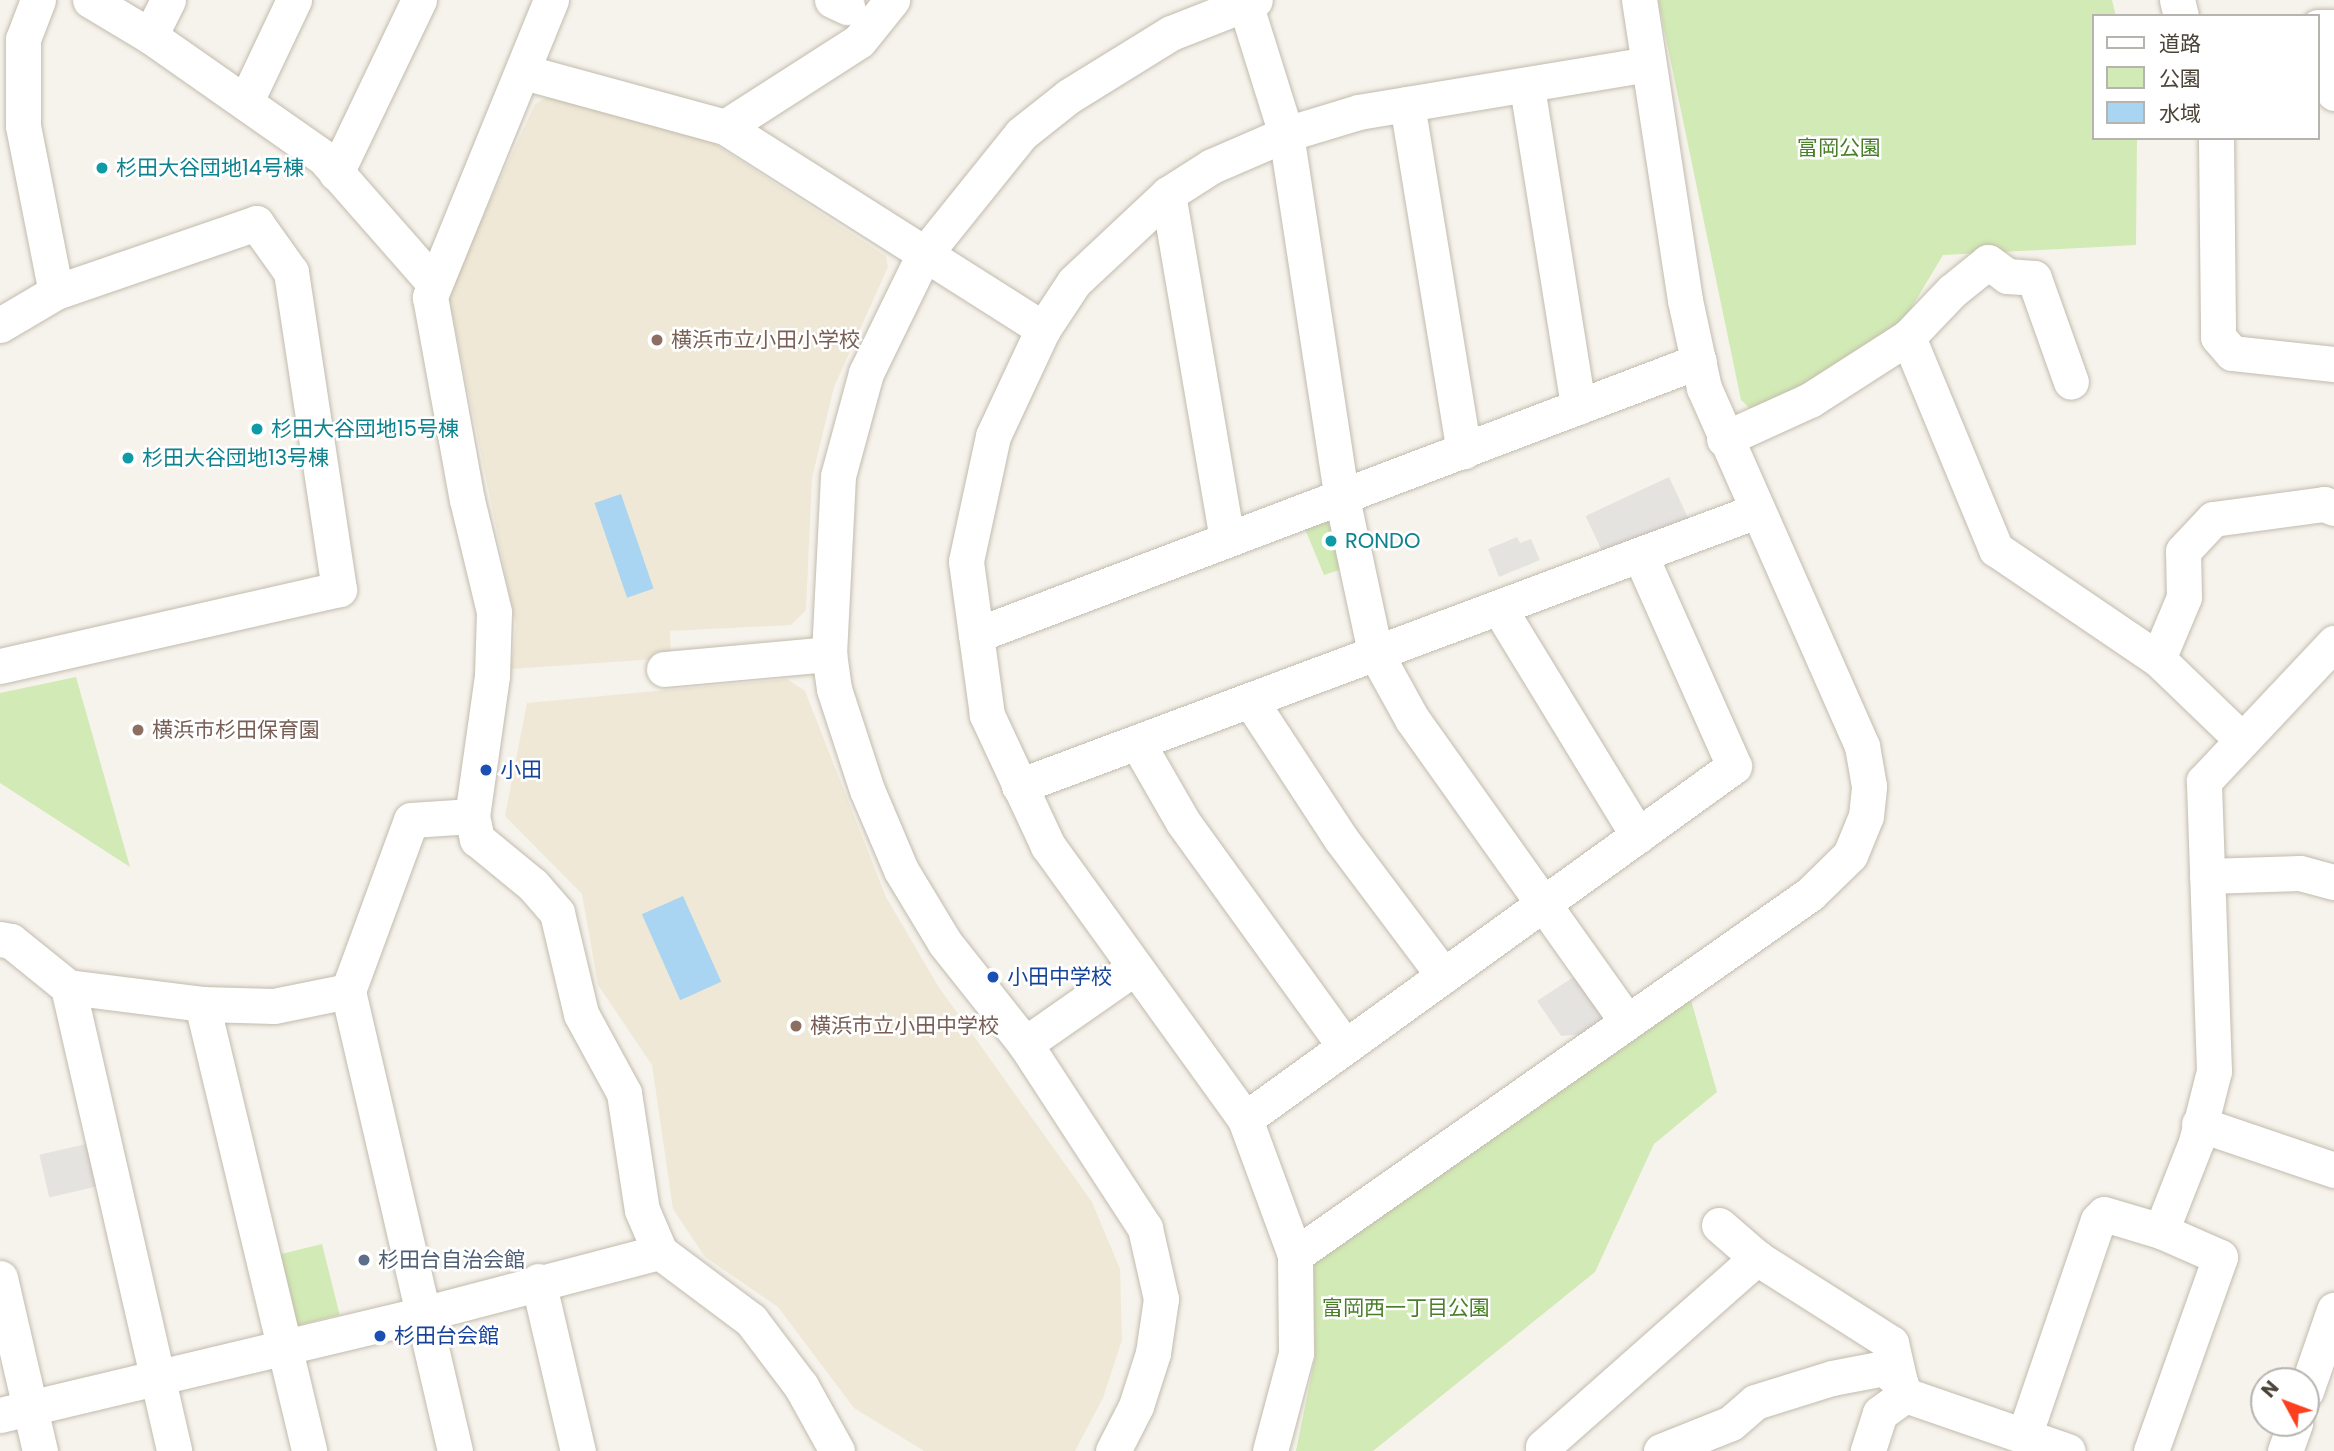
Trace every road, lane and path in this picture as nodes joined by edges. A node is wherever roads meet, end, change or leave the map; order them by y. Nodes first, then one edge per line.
1 (38, 0) edge
2 (90, 0) edge
3 (168, 0) edge
4 (294, 0) edge
5 (419, 0) edge
6 (551, 0) edge
7 (892, 0) edge
8 (1639, 0) edge
9 (1248, 1) edge
10 (2323, 18) edge
11 (150, 36) junction
12 (1648, 65) junction
13 (524, 72) junction
14 (1527, 87) junction
15 (2334, 93) edge
16 (246, 101) junction
17 (1407, 104) junction
18 (725, 127) junction
19 (1286, 134) junction
20 (2216, 140) edge
21 (336, 173) junction
22 (1168, 194) junction
23 (923, 256) junction
24 (433, 282) junction
25 (56, 292) junction
26 (0, 325) edge
27 (1042, 329) junction
28 (1908, 337) junction
29 (1699, 361) junction
30 (2334, 364) edge
31 (2071, 382) dead end
32 (1578, 407) junction
33 (1724, 439) junction
34 (1464, 451) junction
35 (1342, 498) junction
36 (2334, 508) edge
37 (1756, 511) junction
38 (1227, 539) junction
39 (1640, 555) junction
40 (1500, 608) junction
41 (976, 635) junction
42 (2334, 643) edge
43 (1375, 652) junction
44 (829, 654) junction
45 (2158, 659) junction
46 (0, 666) edge
47 (664, 669) dead end
48 (1250, 700) junction
49 (2241, 740) junction
50 (1137, 743) junction
51 (1019, 786) junction
52 (472, 817) junction
53 (1638, 836) junction
54 (2207, 876) junction
55 (2334, 882) edge
56 (1546, 905) junction
57 (0, 939) edge
58 (1134, 968) junction
59 (1444, 976) junction
60 (68, 987) junction
61 (348, 991) junction
62 (202, 1004) junction
63 (1626, 1020) junction
64 (1025, 1044) junction
65 (1344, 1045) junction
66 (1245, 1119) junction
67 (2199, 1124) junction
68 (2334, 1170) edge
69 (1719, 1226) dead end
70 (2161, 1231) junction
71 (660, 1252) junction
72 (1295, 1255) junction
73 (1757, 1258) junction
74 (0, 1278) edge
75 (538, 1281) junction
76 (2334, 1310) edge
77 (423, 1314) junction
78 (284, 1347) junction
79 (2314, 1367) edge
80 (156, 1377) junction
81 (1903, 1389) junction
82 (15, 1412) edge
83 (2024, 1436) junction
84 (40, 1451) edge
85 (174, 1451) edge
86 (309, 1451) edge
87 (455, 1451) edge
88 (578, 1451) edge
89 (837, 1451) edge
90 (1113, 1451) edge
91 (1270, 1451) edge
92 (1545, 1451) edge
93 (1661, 1451) edge
94 (1868, 1451) edge
95 (2068, 1451) edge
96 (2151, 1451) edge

1 - 25 street
2 - 11 street
3 - 11 street
4 - 16 street
5 - 21 street
6 - 13 street
7 - 18 street
8 - 12 street
9 - 19 street
9 - 23 street
10 - 15 street
11 - 16 street
12 - 14 street
12 - 29 street
13 - 18 street
13 - 24 street
14 - 17 street
14 - 32 street
16 - 21 street
17 - 19 street
17 - 34 street
18 - 23 street
19 - 22 street
19 - 35 street
20 - 30 street
21 - 24 street
22 - 27 street
22 - 38 street
23 - 27 street
23 - 44 street
24 - 52 street
25 - 26 street
25 - 46 street
27 - 41 street
28 - 31 street
28 - 33 street
28 - 45 street
29 - 32 street
29 - 33 street
32 - 34 street
33 - 37 street
34 - 35 street
35 - 38 street
35 - 43 street
36 - 45 street
37 - 39 street
37 - 63 street
38 - 41 street
39 - 40 street
39 - 53 street
40 - 43 street
40 - 53 street
41 - 51 street
42 - 49 street
43 - 48 street
43 - 56 street
44 - 47 street
44 - 64 street
45 - 49 street
48 - 50 street
48 - 59 street
49 - 54 street
50 - 51 street
50 - 65 street
51 - 58 street
52 - 61 street
52 - 71 street
53 - 56 street
54 - 55 street
54 - 67 street
56 - 59 street
56 - 63 street
57 - 60 street
58 - 64 street
58 - 66 street
59 - 65 street
60 - 62 street
60 - 80 street
61 - 62 street
61 - 77 street
62 - 78 street
63 - 72 street
64 - 90 street
65 - 66 street
66 - 72 street
67 - 68 street
67 - 70 street
69 - 73 street
70 - 83 street
70 - 96 street
71 - 75 street
71 - 89 street
72 - 91 street
73 - 81 street
73 - 92 street
74 - 82 street
75 - 77 street
75 - 88 street
76 - 79 street
77 - 78 street
77 - 87 street
78 - 80 street
78 - 86 street
80 - 82 street
80 - 85 street
81 - 83 street
81 - 93 street
81 - 94 street
82 - 84 street
83 - 95 street

